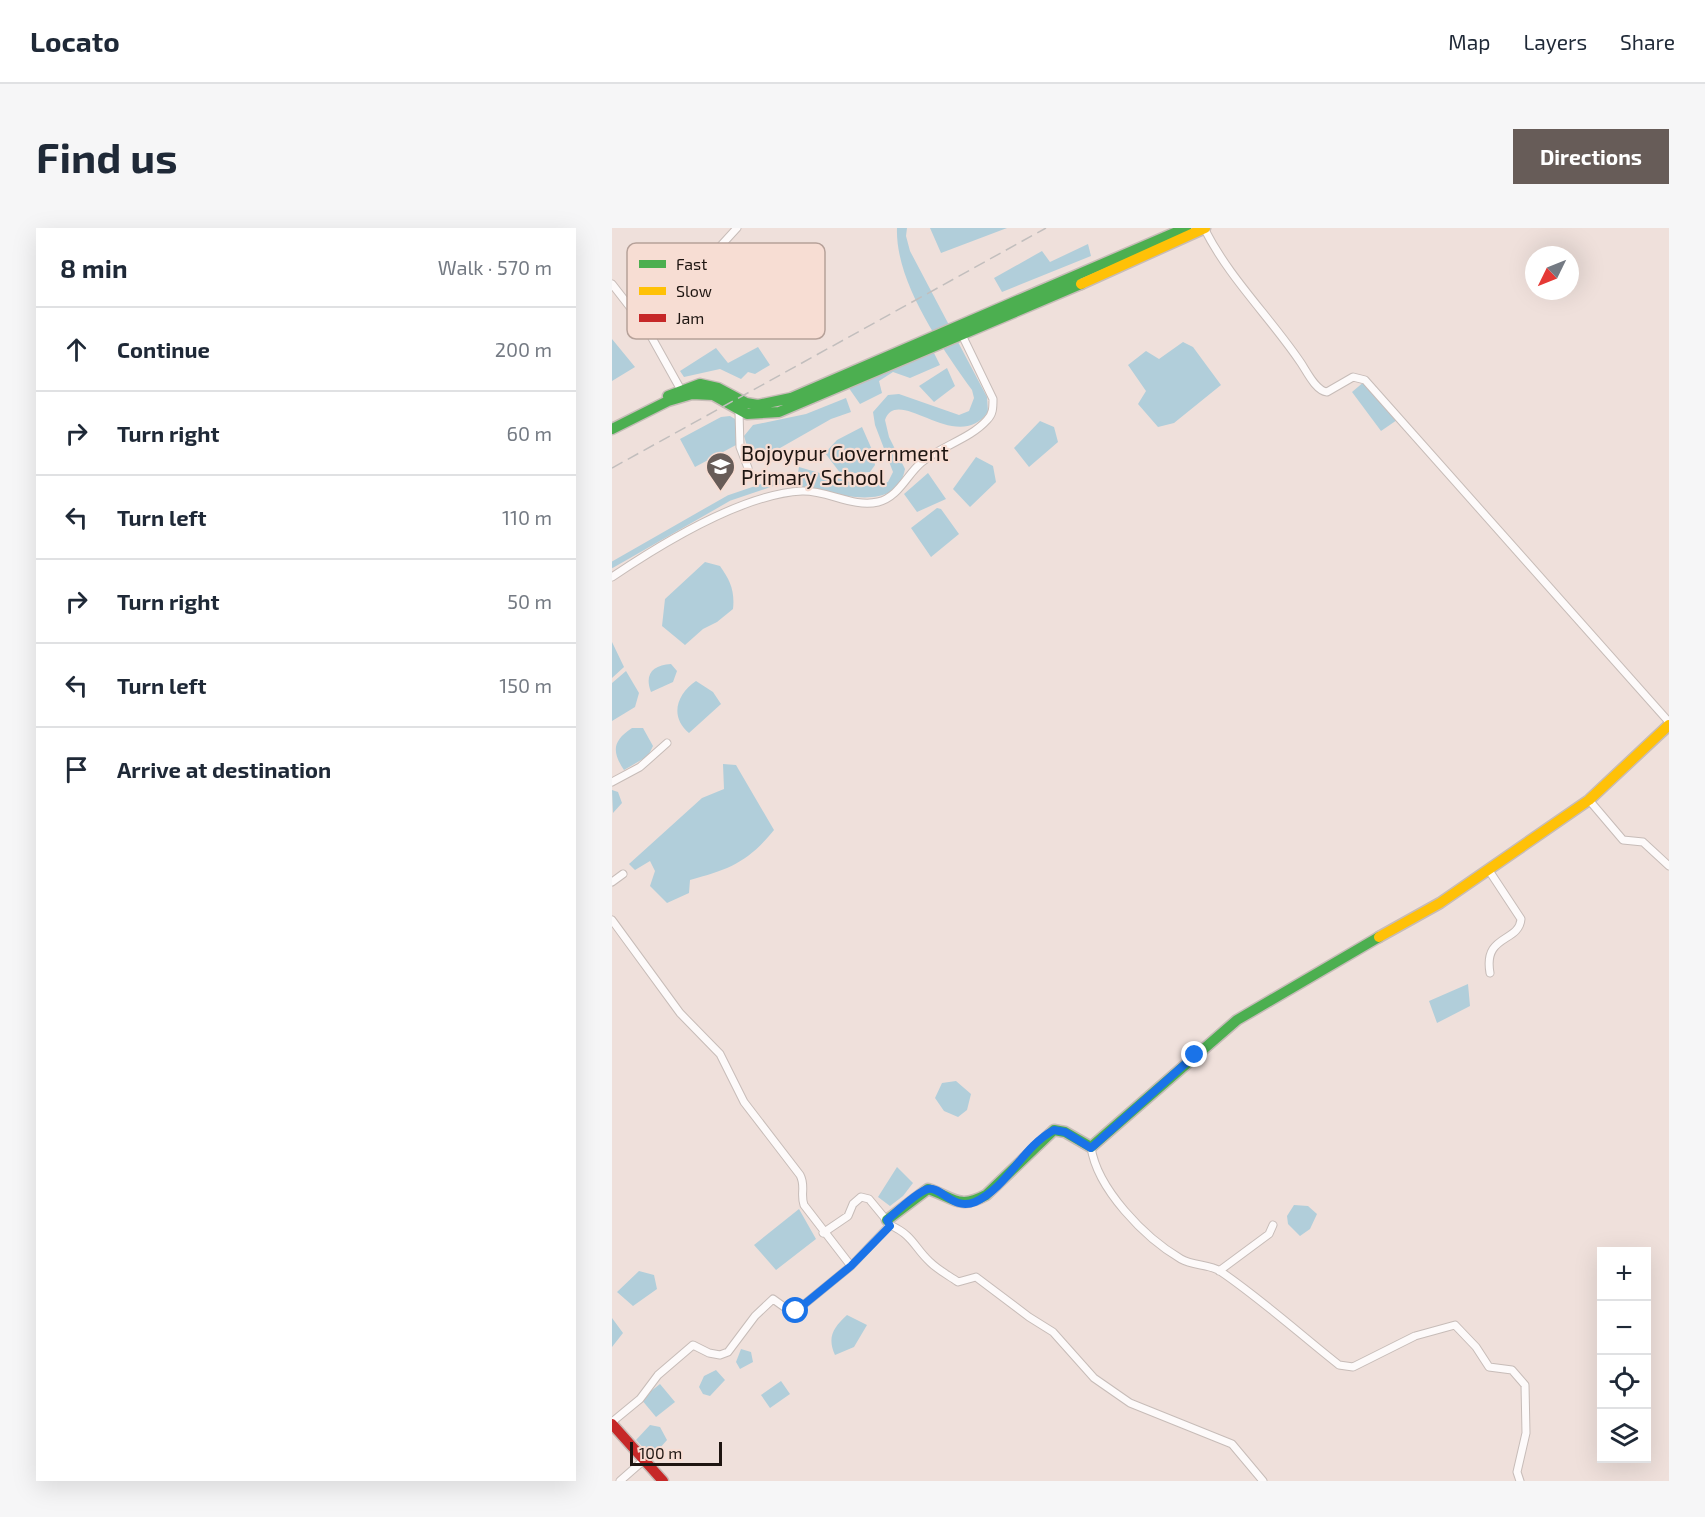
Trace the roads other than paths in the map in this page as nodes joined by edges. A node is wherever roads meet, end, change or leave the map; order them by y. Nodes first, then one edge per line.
1 (737, 228) edge
2 (1186, 228) edge
3 (1204, 228) edge
4 (723, 243) edge
5 (612, 284) edge
6 (627, 303) edge
7 (960, 330) junction
8 (653, 339) edge
9 (860, 373) junction
10 (686, 392) junction
11 (739, 412) junction
12 (612, 422) edge
13 (612, 429) edge
14 (748, 468) dead end
15 (612, 578) edge
16 (1669, 723) edge
17 (667, 743) dead end
18 (612, 782) edge
19 (1589, 800) junction
20 (1669, 866) edge
21 (1488, 869) junction
22 (623, 874) dead end
23 (612, 882) edge
24 (612, 920) edge
25 (1490, 973) dead end
26 (1091, 1148) junction
27 (888, 1223) junction
28 (1273, 1225) dead end
29 (823, 1233) junction
30 (851, 1266) junction
31 (1219, 1270) junction
32 (612, 1423) edge
33 (645, 1459) junction
34 (620, 1481) edge
35 (663, 1481) edge
36 (1263, 1481) edge
37 (1520, 1481) edge

1 - 4 street
2 - 7 main road
3 - 7 main road
3 - 16 street
5 - 6 street
7 - 9 main road
7 - 15 street
8 - 10 street
9 - 10 main road
9 - 11 main road
10 - 11 main road
10 - 12 main road
10 - 13 main road
11 - 14 street
16 - 19 main road
17 - 18 street
19 - 20 street
19 - 21 main road
21 - 25 street
21 - 26 main road
22 - 23 street
24 - 29 street
26 - 27 main road
26 - 31 street
27 - 29 street
27 - 30 street
27 - 36 street
28 - 31 street
29 - 30 street
30 - 32 street
31 - 37 street
32 - 33 main road
33 - 34 street
33 - 35 main road

